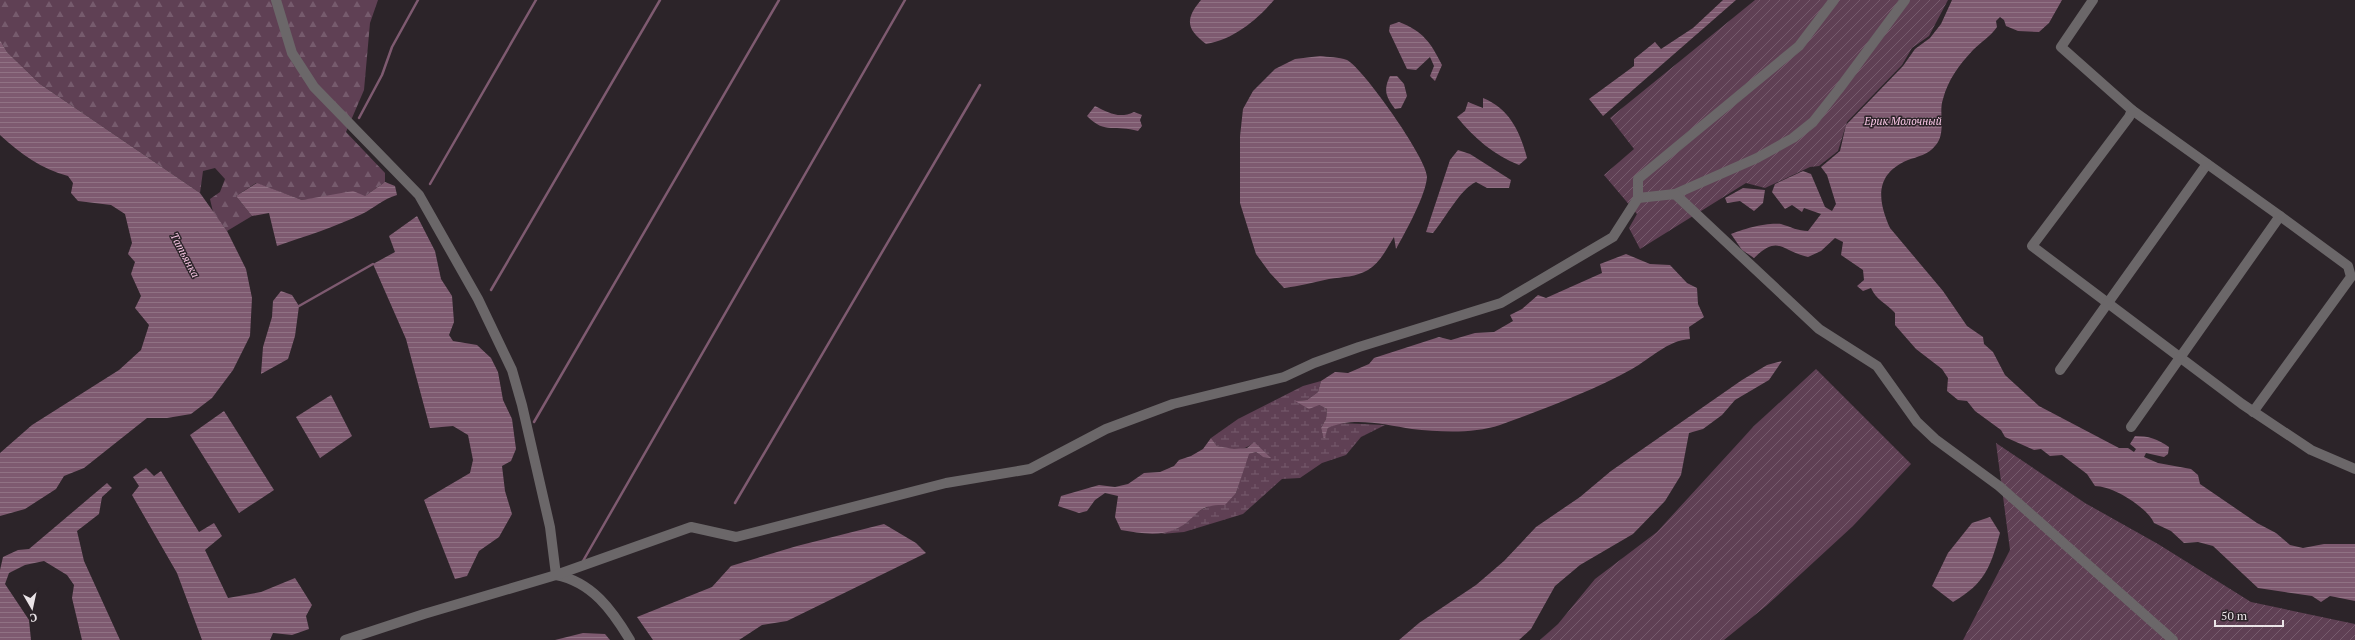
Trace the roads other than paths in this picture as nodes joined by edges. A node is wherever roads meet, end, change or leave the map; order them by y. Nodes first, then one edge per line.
1 (276, 0) edge
2 (1834, 0) edge
3 (1905, 0) edge
4 (2093, 0) edge
5 (2132, 110) junction
6 (2208, 164) junction
7 (1675, 194) junction
8 (1638, 198) junction
9 (2280, 216) junction
10 (2109, 304) junction
11 (2180, 358) junction
12 (2060, 370) dead end
13 (2253, 412) junction
14 (2131, 427) dead end
15 (2355, 469) edge
16 (556, 575) junction
17 (345, 640) edge
18 (630, 640) edge
19 (2173, 640) edge

1 - 16 street
2 - 8 street
3 - 7 street
4 - 5 street
5 - 6 street
5 - 10 street
6 - 9 street
6 - 10 street
7 - 8 street
7 - 19 street
8 - 16 street
9 - 11 street
9 - 13 street
10 - 11 street
10 - 12 street
11 - 13 street
11 - 14 street
13 - 15 street
16 - 17 street
16 - 18 street

